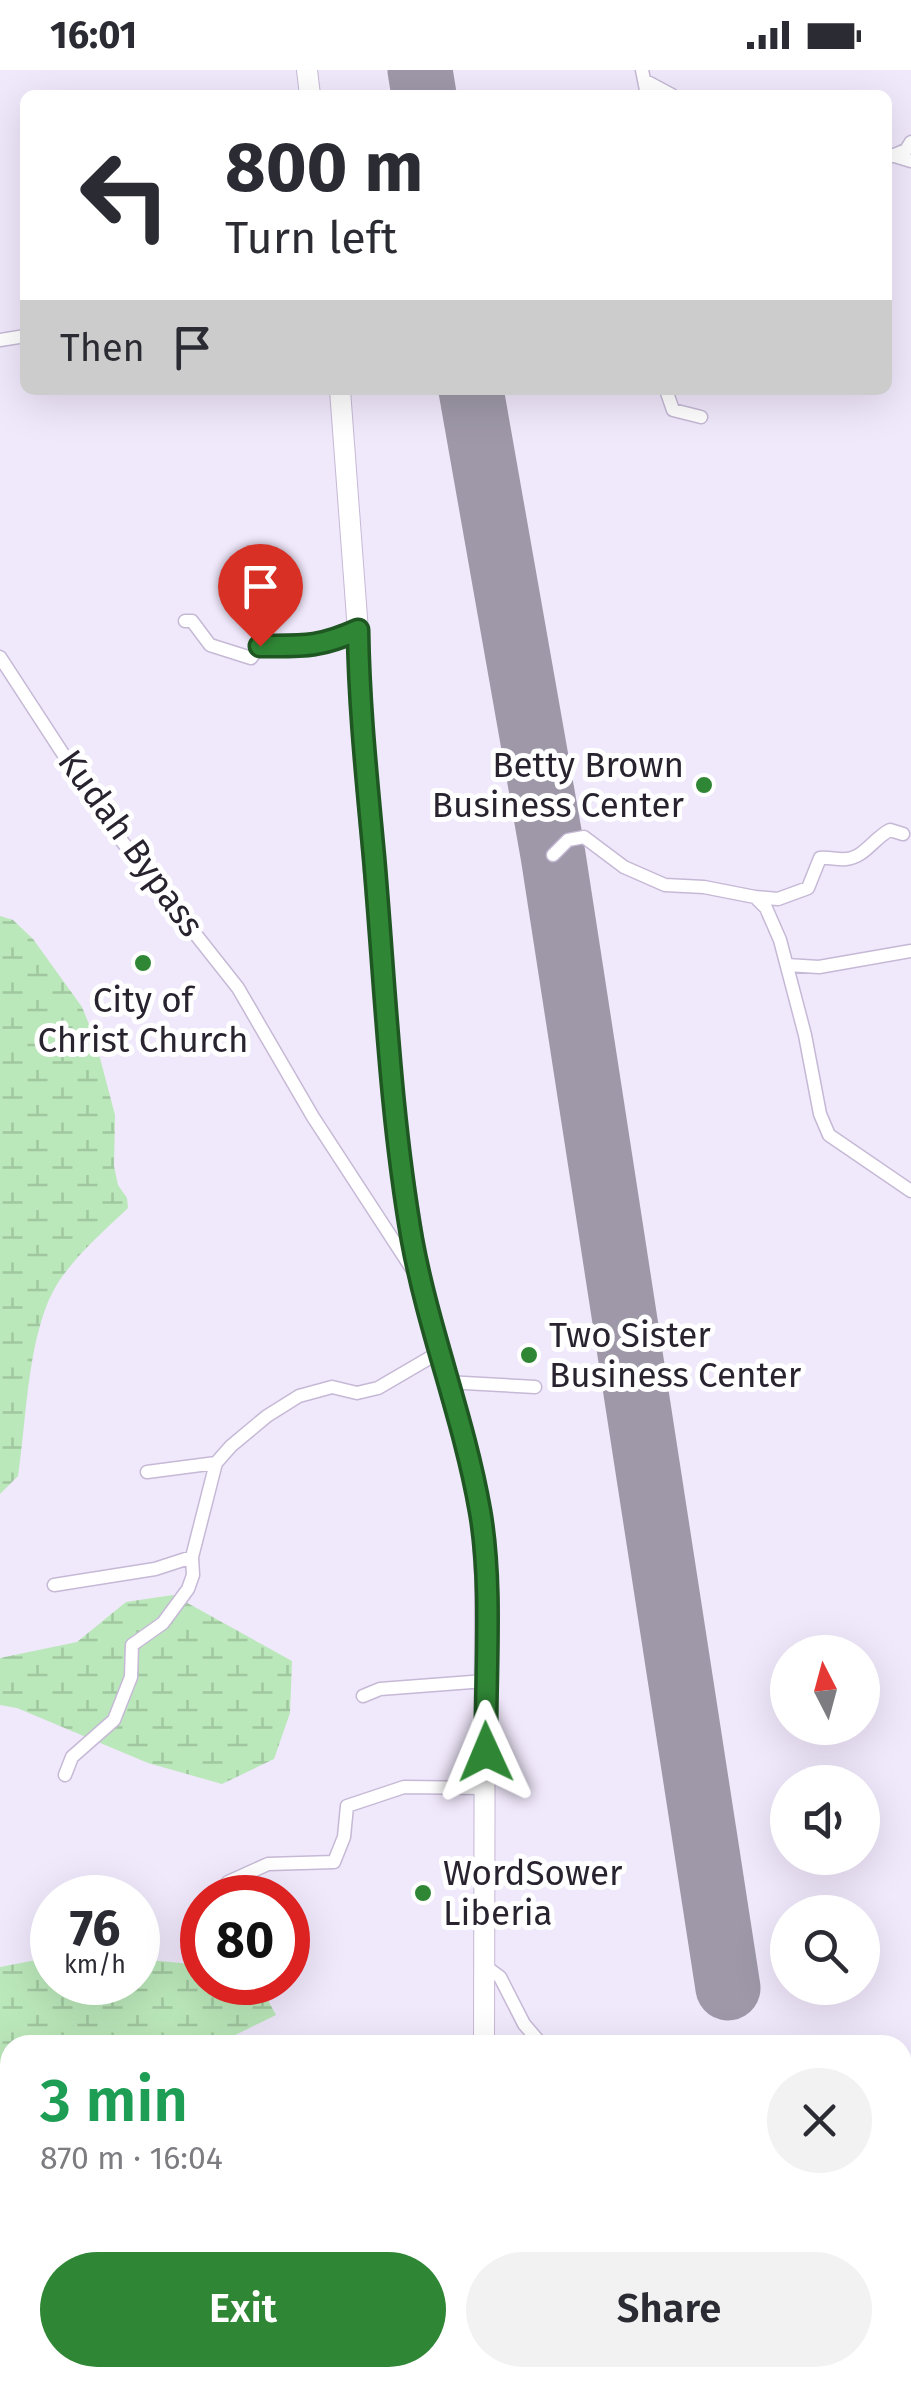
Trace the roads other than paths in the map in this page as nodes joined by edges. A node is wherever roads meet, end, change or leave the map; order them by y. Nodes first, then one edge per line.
1 (643, 75) edge
2 (665, 90) edge
3 (340, 395) edge
4 (668, 395) edge
5 (701, 417) dead end
6 (185, 621) dead end
7 (358, 630) junction
8 (0, 657) edge
9 (902, 834) dead end
10 (553, 855) dead end
11 (755, 897) junction
12 (911, 951) edge
13 (787, 965) junction
14 (911, 1191) edge
15 (420, 1283) junction
16 (438, 1353) junction
17 (446, 1382) junction
18 (536, 1387) dead end
19 (216, 1463) junction
20 (147, 1472) dead end
21 (192, 1556) junction
22 (54, 1585) dead end
23 (484, 1681) junction
24 (364, 1696) dead end
25 (64, 1775) dead end
26 (486, 1788) junction
27 (244, 1875) edge
28 (484, 1966) junction
29 (484, 2035) edge
30 (533, 2035) edge

1 - 2 street
3 - 7 highway
4 - 5 street
6 - 7 street
7 - 15 highway
8 - 15 street, Kudah Bypass
9 - 11 street
10 - 11 street
11 - 13 street
12 - 13 street
13 - 14 street
15 - 16 highway
16 - 17 highway
16 - 19 street
17 - 18 street
17 - 23 highway
19 - 20 street
19 - 21 street
21 - 22 street
21 - 25 street
23 - 24 street
23 - 26 highway
26 - 27 street
26 - 28 highway
28 - 29 highway
28 - 30 street

